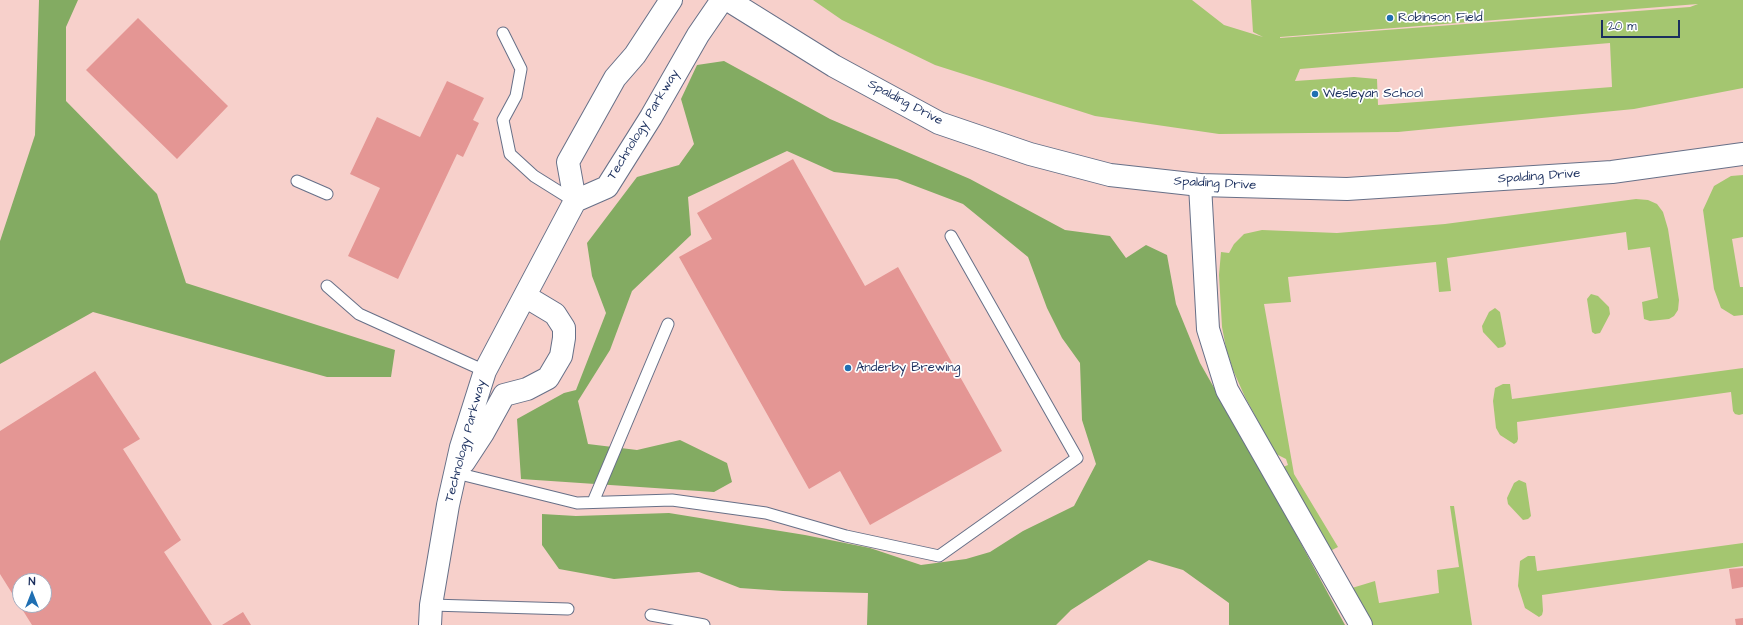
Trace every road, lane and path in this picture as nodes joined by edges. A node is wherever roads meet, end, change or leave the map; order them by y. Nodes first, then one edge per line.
1 (671, 0) edge
2 (722, 0) edge
3 (728, 0) edge
4 (502, 33) dead end
5 (1743, 154) edge
6 (297, 181) dead end
7 (1200, 185) junction
8 (327, 194) dead end
9 (573, 204) junction
10 (951, 236) dead end
11 (327, 286) dead end
12 (525, 296) junction
13 (668, 324) dead end
14 (485, 371) junction
15 (456, 473) junction
16 (593, 502) junction
17 (568, 609) dead end
18 (430, 615) edge
19 (650, 615) dead end
20 (704, 625) edge
21 (1361, 625) edge

1 - 9 street
2 - 9 street, Technology Parkway
3 - 7 street, Spalding Drive
4 - 9 lane
5 - 7 street, Spalding Drive
6 - 8 lane
7 - 21 street
9 - 12 street, Technology Parkway
10 - 16 lane
11 - 14 lane
12 - 14 street, Technology Parkway
12 - 15 street
13 - 16 lane
14 - 15 street, Technology Parkway
15 - 16 lane
15 - 18 street, Technology Parkway
17 - 18 lane
19 - 20 lane

